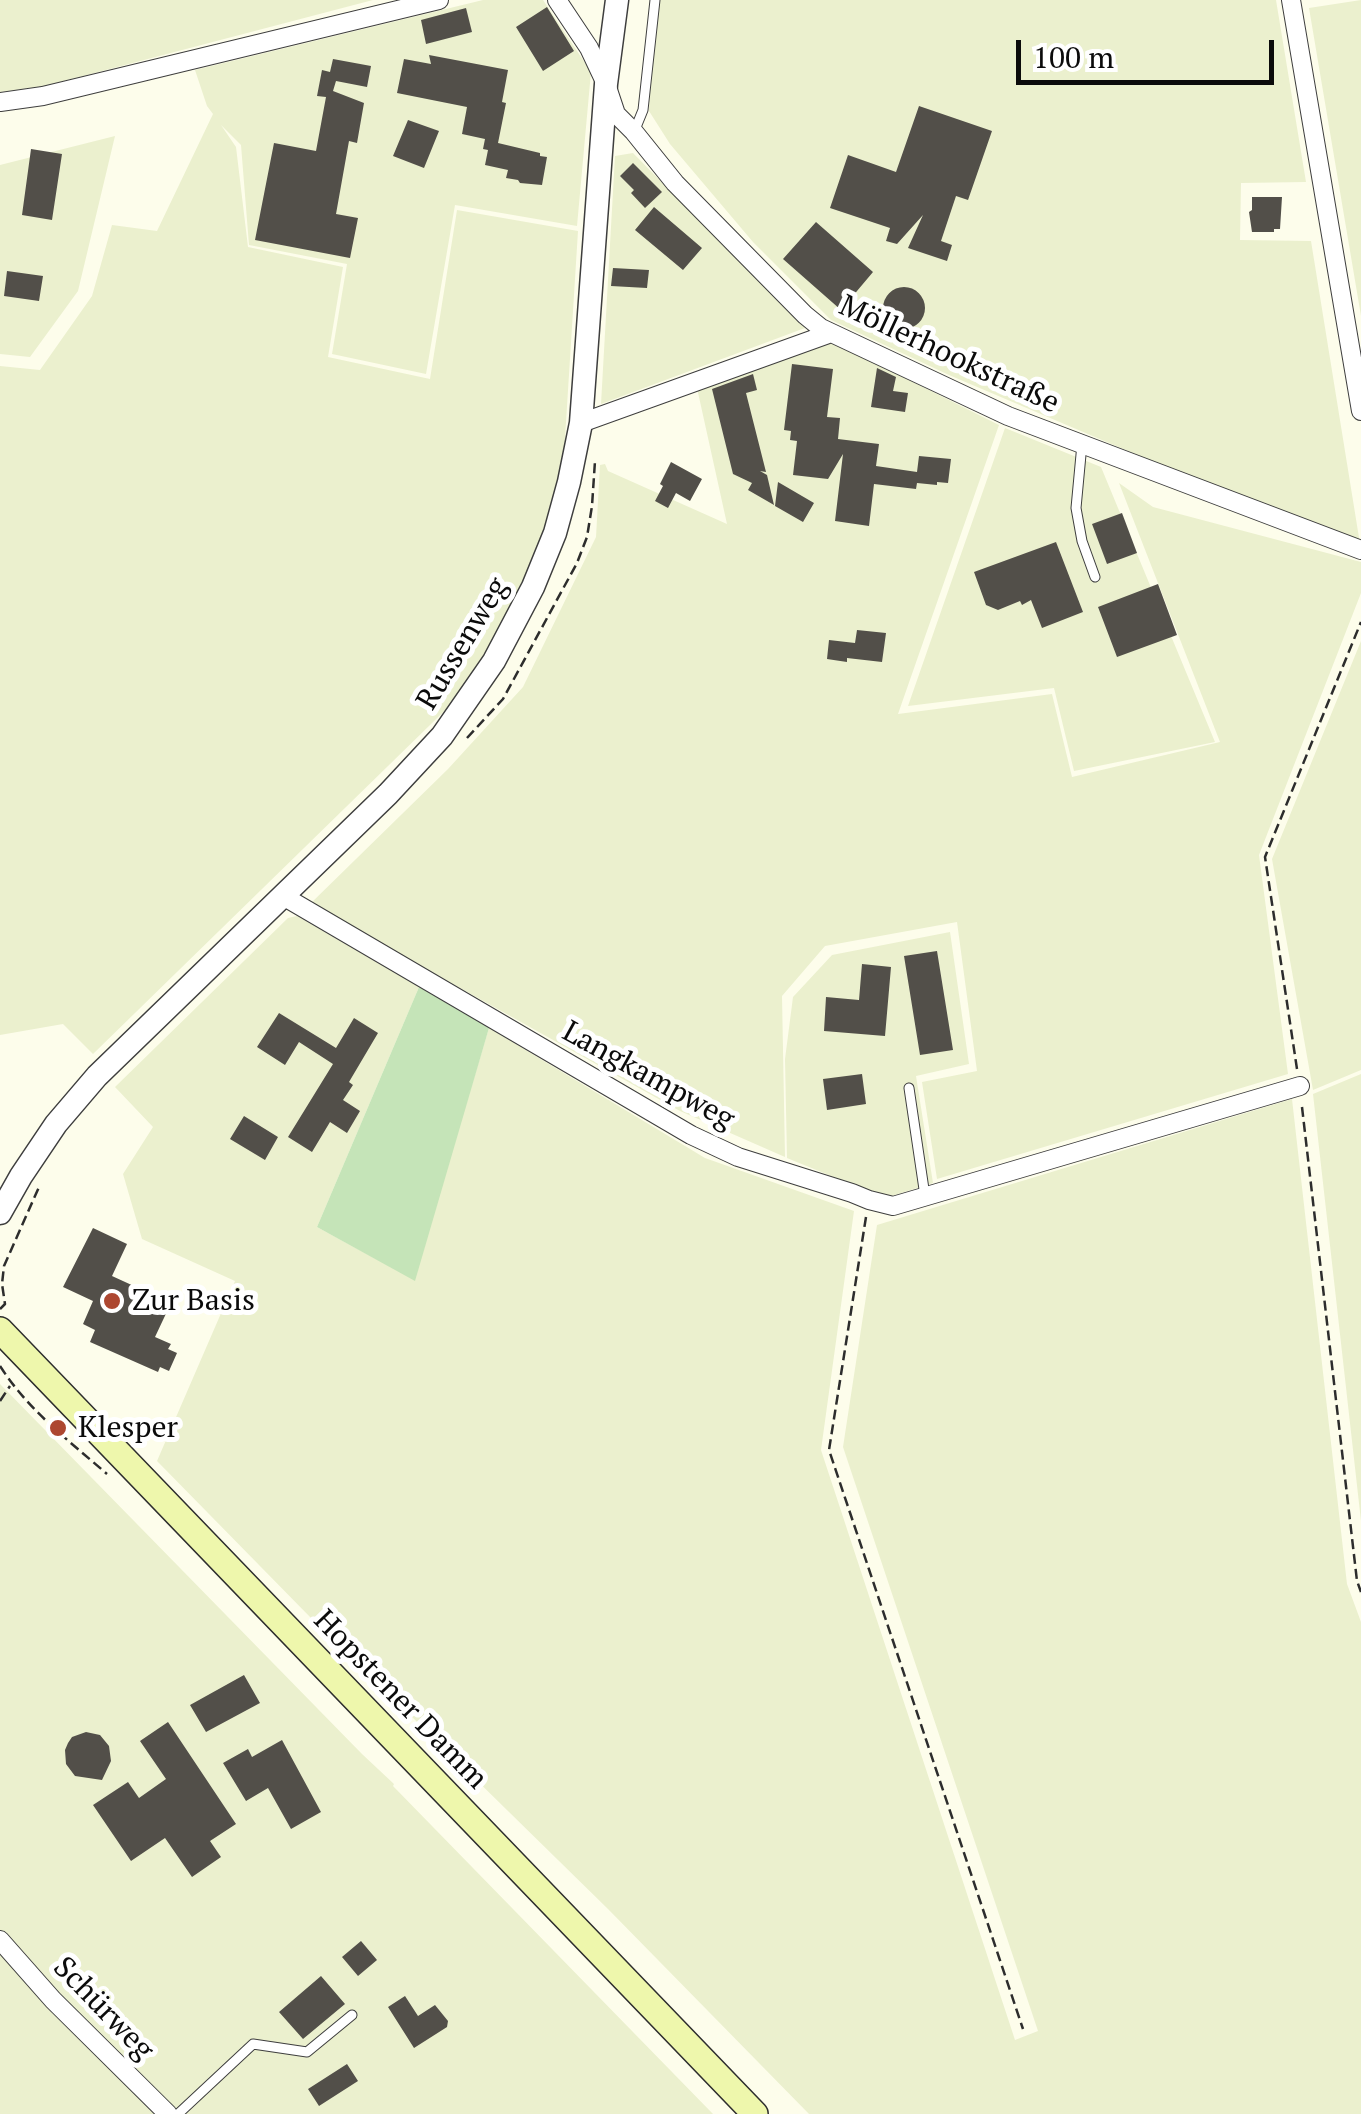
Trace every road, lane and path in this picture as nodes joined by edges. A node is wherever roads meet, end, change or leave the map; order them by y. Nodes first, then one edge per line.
1 (438, 0) edge
2 (557, 0) edge
3 (617, 0) edge
4 (655, 0) edge
5 (1292, 0) edge
6 (606, 84) junction
7 (0, 102) edge
8 (634, 132) junction
9 (831, 334) junction
10 (1361, 411) edge
11 (581, 423) junction
12 (1082, 444) junction
13 (596, 453) dead end
14 (1361, 550) edge
15 (1095, 577) dead end
16 (1361, 622) edge
17 (466, 739) dead end
18 (283, 896) junction
19 (1300, 1086) junction
20 (910, 1088) dead end
21 (46, 1174) dead end
22 (925, 1196) junction
23 (869, 1200) junction
24 (0, 1212) edge
25 (1, 1283) edge
26 (0, 1309) edge
27 (0, 1330) edge
28 (11, 1384) dead end
29 (0, 1400) edge
30 (1361, 1592) edge
31 (0, 1940) edge
32 (352, 2016) dead end
33 (1023, 2029) dead end
34 (168, 2114) edge
35 (178, 2114) edge
36 (755, 2114) edge

1 - 7 street
2 - 6 street, Möllerhookstraße
3 - 6 street, Russenweg
4 - 8 lane
5 - 10 street
6 - 8 street, Möllerhookstraße
6 - 11 street, Russenweg
8 - 9 street, Möllerhookstraße
9 - 11 street
9 - 12 street, Möllerhookstraße
11 - 18 street, Russenweg
12 - 14 street, Möllerhookstraße
12 - 15 lane
13 - 17 path
16 - 19 path
18 - 23 street, Langkampweg
18 - 24 street, Russenweg
19 - 22 street, Langkampweg
19 - 30 path
20 - 22 lane
21 - 25 path
22 - 23 street, Langkampweg
23 - 33 path
25 - 26 path
27 - 36 main road, Hopstener Damm
28 - 29 path
31 - 34 street, Schürweg
32 - 35 lane

